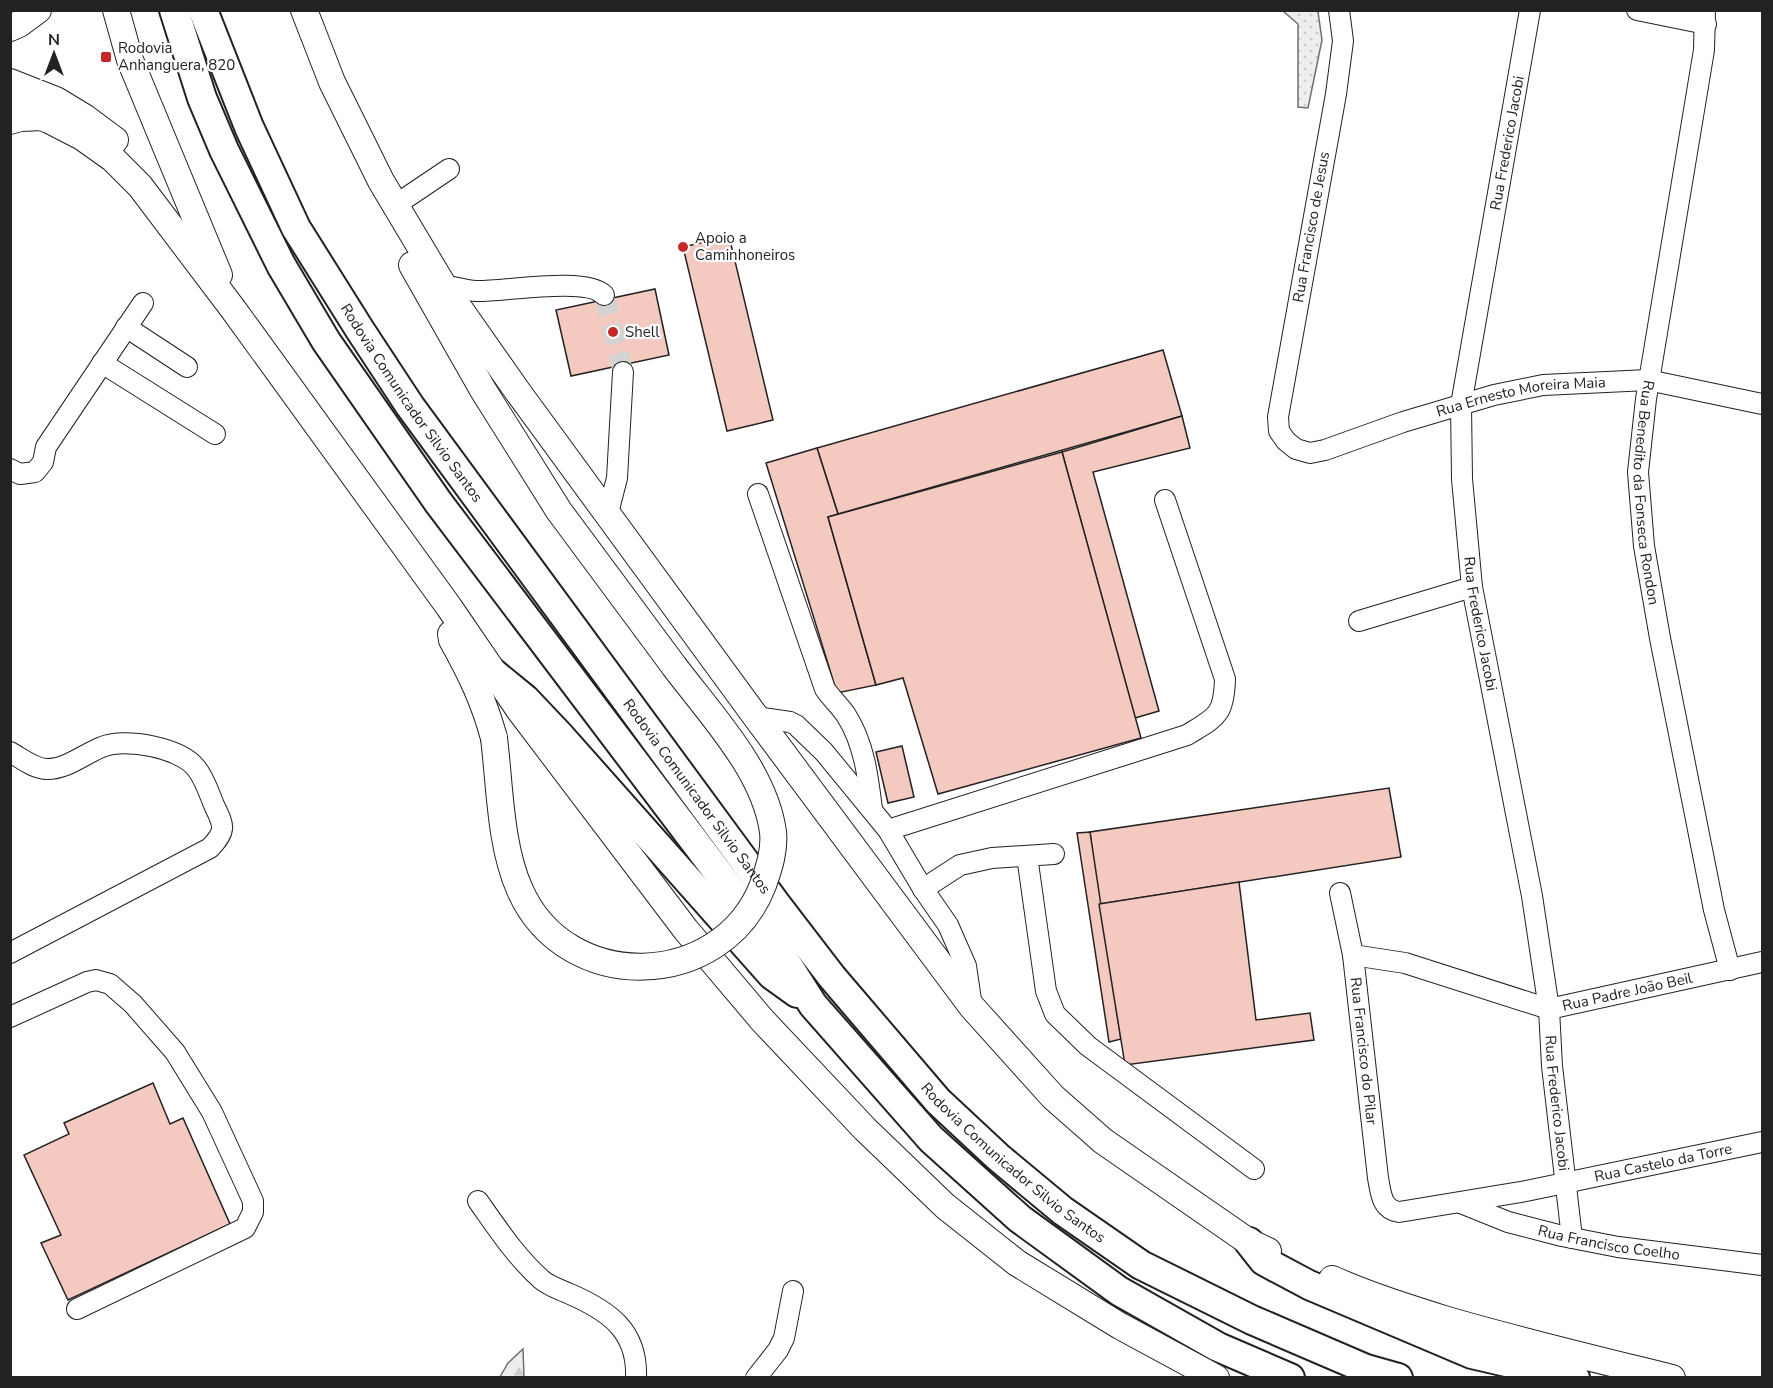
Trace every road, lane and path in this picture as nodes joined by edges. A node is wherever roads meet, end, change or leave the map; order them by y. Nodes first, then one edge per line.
1 (38, 10) edge
2 (116, 10) edge
3 (174, 10) edge
4 (203, 10) edge
5 (293, 10) edge
6 (304, 10) edge
7 (1339, 10) edge
8 (1530, 10) edge
9 (1637, 10) edge
10 (1706, 17) edge
11 (10, 28) edge
12 (10, 82) edge
13 (10, 105) edge
14 (49, 120) junction
15 (10, 124) edge
16 (449, 169) dead end
17 (394, 206) junction
18 (191, 253) junction
19 (443, 285) junction
20 (604, 295) dead end
21 (143, 303) dead end
22 (233, 309) junction
23 (126, 327) junction
24 (102, 363) junction
25 (187, 367) dead end
26 (623, 372) tunnel mouth
27 (1648, 380) junction
28 (1762, 404) edge
29 (1461, 405) junction
30 (215, 434) dead end
31 (1286, 441) joint
32 (10, 469) edge
33 (758, 494) dead end
34 (1165, 500) dead end
35 (608, 513) junction
36 (1472, 587) junction
37 (448, 607) junction
38 (1359, 621) dead end
39 (492, 672) junction
40 (756, 717) junction
41 (10, 752) edge
42 (872, 809) junction
43 (888, 830) junction
44 (1054, 854) dead end
45 (1027, 856) junction
46 (923, 889) junction
47 (1340, 893) dead end
48 (10, 954) edge
49 (1353, 955) junction
50 (1762, 962) edge
51 (1730, 970) junction
52 (813, 1005) junction
53 (972, 1007) junction
54 (1549, 1009) junction
55 (10, 1017) edge
56 (1762, 1142) edge
57 (1254, 1169) dead end
58 (1566, 1181) junction
59 (478, 1201) dead end
60 (1461, 1203) junction
61 (1388, 1208) joint
62 (1572, 1238) junction
63 (1250, 1242) junction
64 (1762, 1265) edge
65 (793, 1291) dead end
66 (77, 1309) dead end
67 (636, 1377) edge
68 (756, 1377) edge
69 (1216, 1377) edge
70 (1290, 1377) edge
71 (1398, 1377) edge
72 (1575, 1377) edge
73 (1671, 1377) edge

1 - 11 main road
2 - 22 main road
3 - 52 highway, Rodovia Comunicador Silvio Santos
4 - 71 highway, Rodovia Comunicador Silvio Santos
5 - 37 main road, bridge
6 - 17 main road
7 - 31 street, Rua Francisco de Jesus
8 - 29 street, Rua Frederico Jacobi
9 - 10 street
10 - 27 street, Rua Benedito da Fonseca Rondon
12 - 18 main road
13 - 14 main road
14 - 15 street
14 - 18 main road
16 - 17 street
17 - 19 main road
18 - 22 main road
19 - 20 street
19 - 35 main road
21 - 23 street
22 - 37 main road
23 - 24 street
23 - 25 street
24 - 30 street
24 - 32 street
26 - 35 street
27 - 28 street, Rua Ernesto Moreira Maia
27 - 29 street, Rua Ernesto Moreira Maia
27 - 51 street, Rua Benedito da Fonseca Rondon
29 - 31 street, Rua Ernesto Moreira Maia
29 - 36 street, Rua Frederico Jacobi
33 - 42 street
34 - 43 street
35 - 40 main road
36 - 38 street
36 - 54 street, Rua Frederico Jacobi
37 - 39 main road
39 - 52 highway
39 - 69 main road
40 - 42 street
40 - 53 main road
41 - 48 street
42 - 43 street
43 - 46 street
44 - 45 street
45 - 46 street
45 - 57 street
46 - 53 street
47 - 49 street, Rua Francisco do Pilar
49 - 54 street, Rua Padre João Beil
49 - 61 street, Rua Francisco do Pilar
50 - 51 street, Rua Padre João Beil
51 - 54 street, Rua Padre João Beil
52 - 70 highway, Rodovia Comunicador Silvio Santos
53 - 63 main road
54 - 58 street, Rua Frederico Jacobi
55 - 66 street
56 - 58 street, Rua Castelo da Torre
58 - 60 street, Rua Castelo da Torre
58 - 62 street, Rua Frederico Jacobi
59 - 67 street
60 - 61 street, Rua Castelo da Torre
60 - 62 street, Rua Francisco Coelho
62 - 64 street, Rua Francisco Coelho
63 - 72 highway
63 - 73 main road
65 - 68 street

